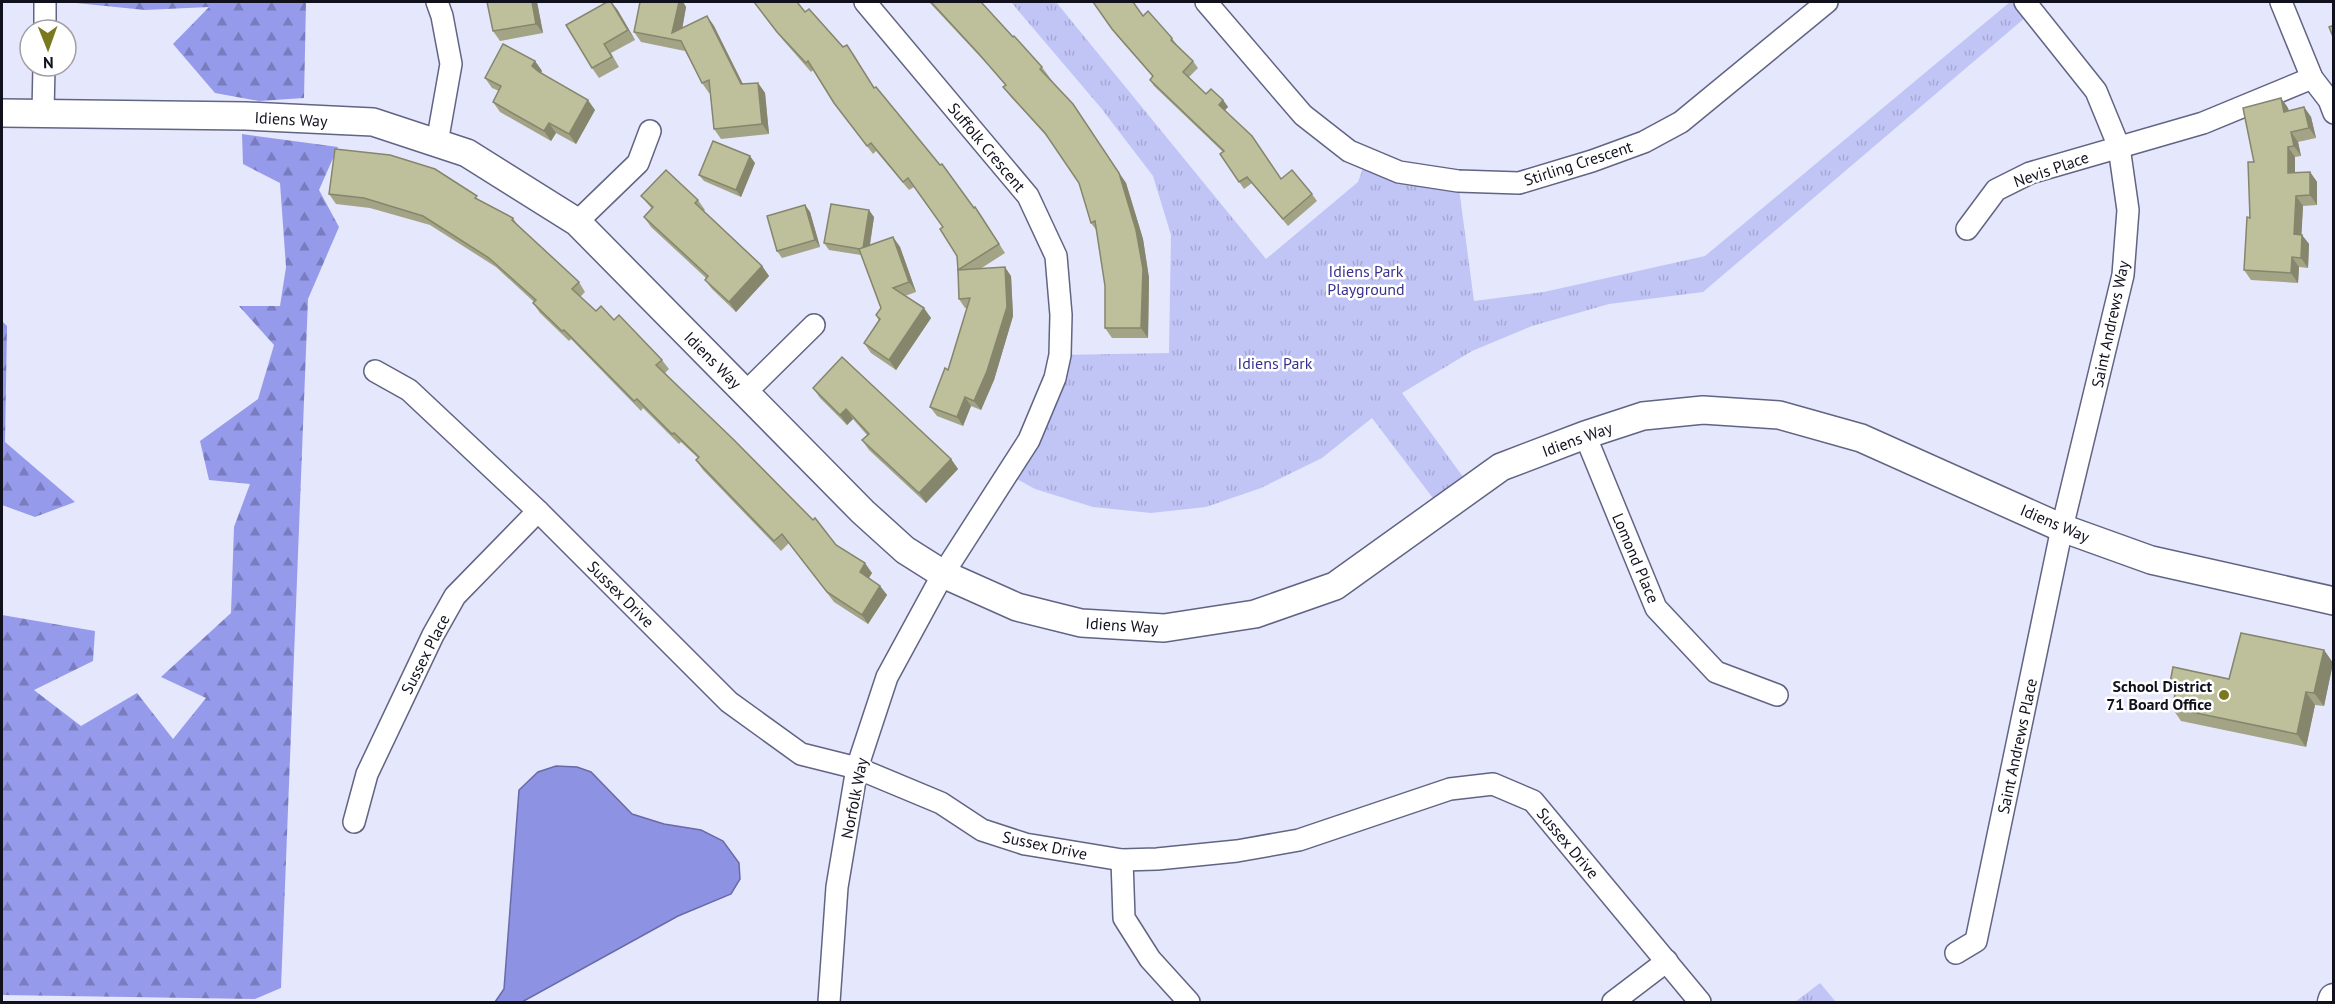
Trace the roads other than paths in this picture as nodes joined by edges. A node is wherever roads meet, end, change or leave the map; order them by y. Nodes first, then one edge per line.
1 (45, 2) edge
2 (437, 2) edge
3 (865, 2) edge
4 (1206, 2) edge
5 (1827, 2) edge
6 (2025, 2) edge
7 (2281, 2) edge
8 (45, 18) edge
9 (44, 78) edge
10 (2312, 78) junction
11 (2, 113) edge
12 (43, 113) junction
13 (2334, 113) edge
14 (650, 131) dead end
15 (437, 143) junction
16 (2119, 147) junction
17 (577, 222) junction
18 (1967, 229) dead end
19 (814, 325) dead end
20 (375, 371) dead end
21 (745, 393) junction
22 (1585, 435) junction
23 (538, 511) junction
24 (2062, 528) junction
25 (943, 574) junction
26 (2334, 601) edge
27 (1777, 695) dead end
28 (857, 768) junction
29 (354, 822) dead end
30 (1122, 860) junction
31 (1956, 953) dead end
32 (1667, 961) junction
33 (829, 1002) edge
34 (1189, 1002) edge
35 (1613, 1002) edge
36 (1701, 1002) edge

1 - 8 street
2 - 15 street
3 - 25 street, Suffolk Crescent
4 - 5 street, Stirling Crescent
6 - 16 street, Saint Andrews Way
7 - 10 street
9 - 12 street
10 - 13 street
10 - 16 street, Nevis Place
11 - 12 street, Idiens Way
12 - 15 street, Idiens Way
14 - 17 street
15 - 17 street, Idiens Way
16 - 18 street, Nevis Place
16 - 24 street, Saint Andrews Way
17 - 21 street, Idiens Way
19 - 21 street
20 - 23 street, Sussex Drive
21 - 25 street, Idiens Way
22 - 24 street, Idiens Way
22 - 25 street, Idiens Way
22 - 27 street, Lomond Place
23 - 28 street, Sussex Drive
23 - 29 street, Sussex Place
24 - 26 street, Idiens Way
24 - 31 street, Saint Andrews Place
25 - 28 street, Norfolk Way
28 - 30 street, Sussex Drive
28 - 33 street, Norfolk Way
30 - 32 street, Sussex Drive
30 - 34 street
32 - 35 street
32 - 36 street, Sussex Drive

